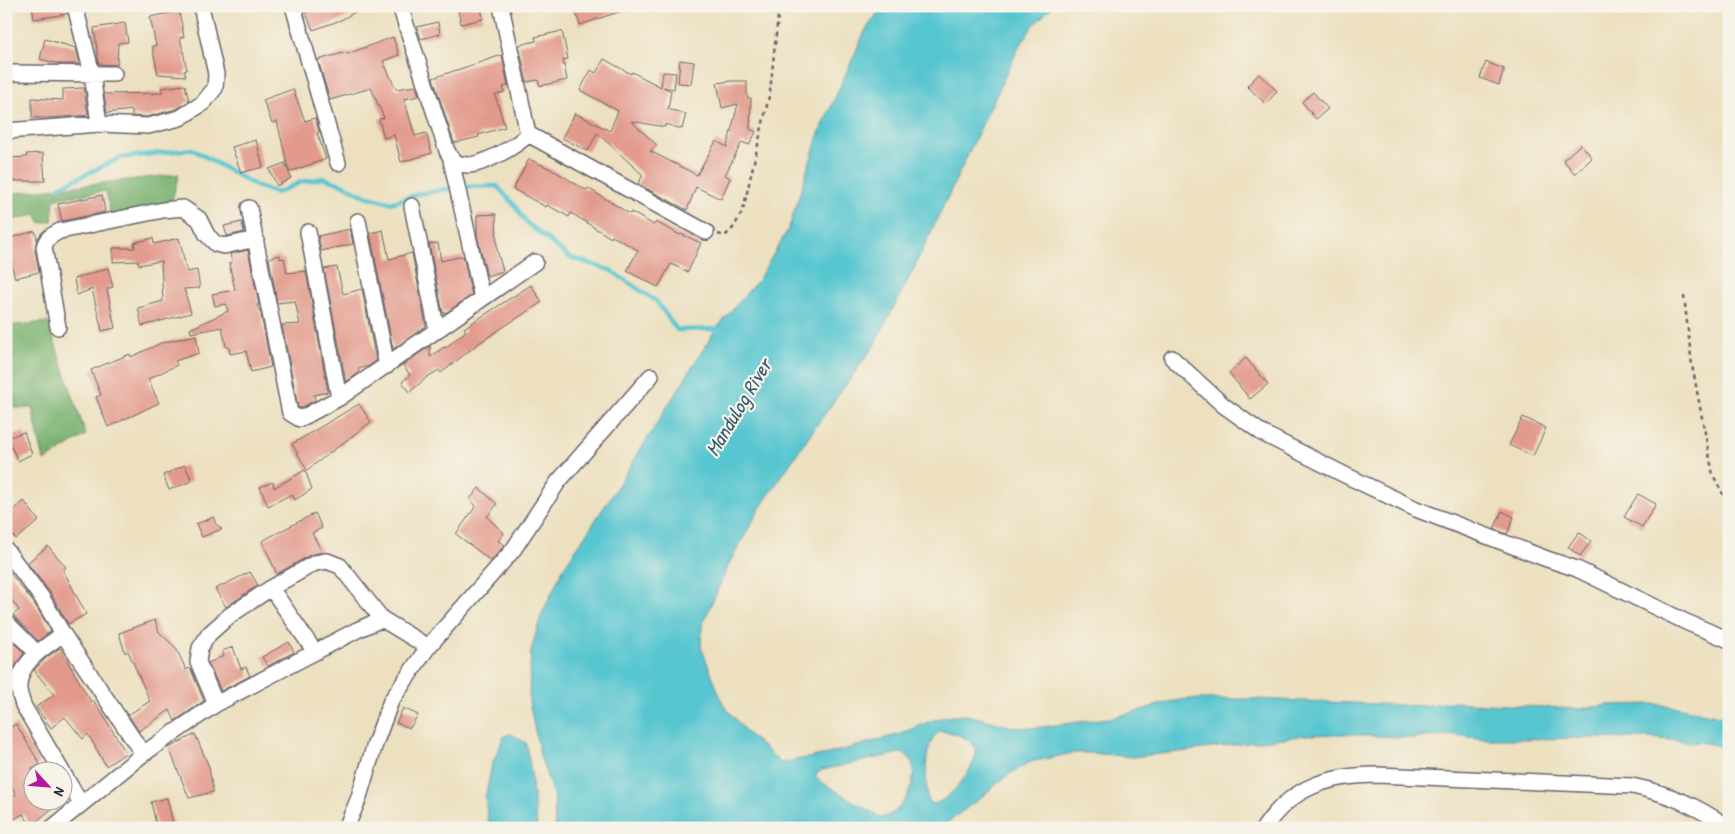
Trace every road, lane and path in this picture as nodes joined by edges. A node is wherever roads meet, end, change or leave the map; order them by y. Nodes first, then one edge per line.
1 (75, 6) edge
2 (201, 6) edge
3 (293, 6) edge
4 (400, 6) edge
5 (501, 6) edge
6 (779, 6) edge
7 (6, 73) edge
8 (92, 74) junction
9 (114, 74) dead end
10 (99, 124) junction
11 (6, 131) edge
12 (528, 134) junction
13 (451, 160) junction
14 (338, 163) dead end
15 (412, 206) dead end
16 (249, 208) dead end
17 (358, 221) dead end
18 (308, 232) dead end
19 (706, 232) joint
20 (256, 239) junction
21 (536, 262) dead end
22 (1684, 296) dead end
23 (482, 298) junction
24 (58, 326) dead end
25 (437, 332) junction
26 (1172, 358) dead end
27 (387, 366) junction
28 (650, 376) dead end
29 (339, 398) junction
30 (1729, 498) edge
31 (6, 550) edge
32 (271, 588) junction
33 (382, 619) junction
34 (6, 622) edge
35 (63, 634) junction
36 (1729, 640) edge
37 (428, 647) junction
38 (315, 652) junction
39 (37, 653) junction
40 (216, 704) junction
41 (143, 754) junction
42 (81, 804) junction
43 (52, 828) edge
44 (346, 828) edge
45 (1264, 828) edge
46 (1729, 828) edge

1 - 8 street
2 - 10 street
3 - 14 street
4 - 13 street
5 - 12 street
6 - 19 path
7 - 8 street
8 - 9 street
8 - 10 street
10 - 11 street
12 - 13 street
12 - 19 street
13 - 23 street
15 - 25 street
16 - 20 street
17 - 27 street
18 - 29 street
20 - 24 street
20 - 29 street
21 - 23 street
22 - 30 path
23 - 25 street
25 - 27 street
26 - 36 street
27 - 29 street
28 - 37 street
31 - 35 street
32 - 33 street
32 - 38 street
32 - 40 street
33 - 37 street
33 - 38 street
34 - 39 street
35 - 39 street
35 - 41 street
37 - 44 street
38 - 40 street
39 - 42 street
40 - 41 street
41 - 42 street
42 - 43 street
45 - 46 street

